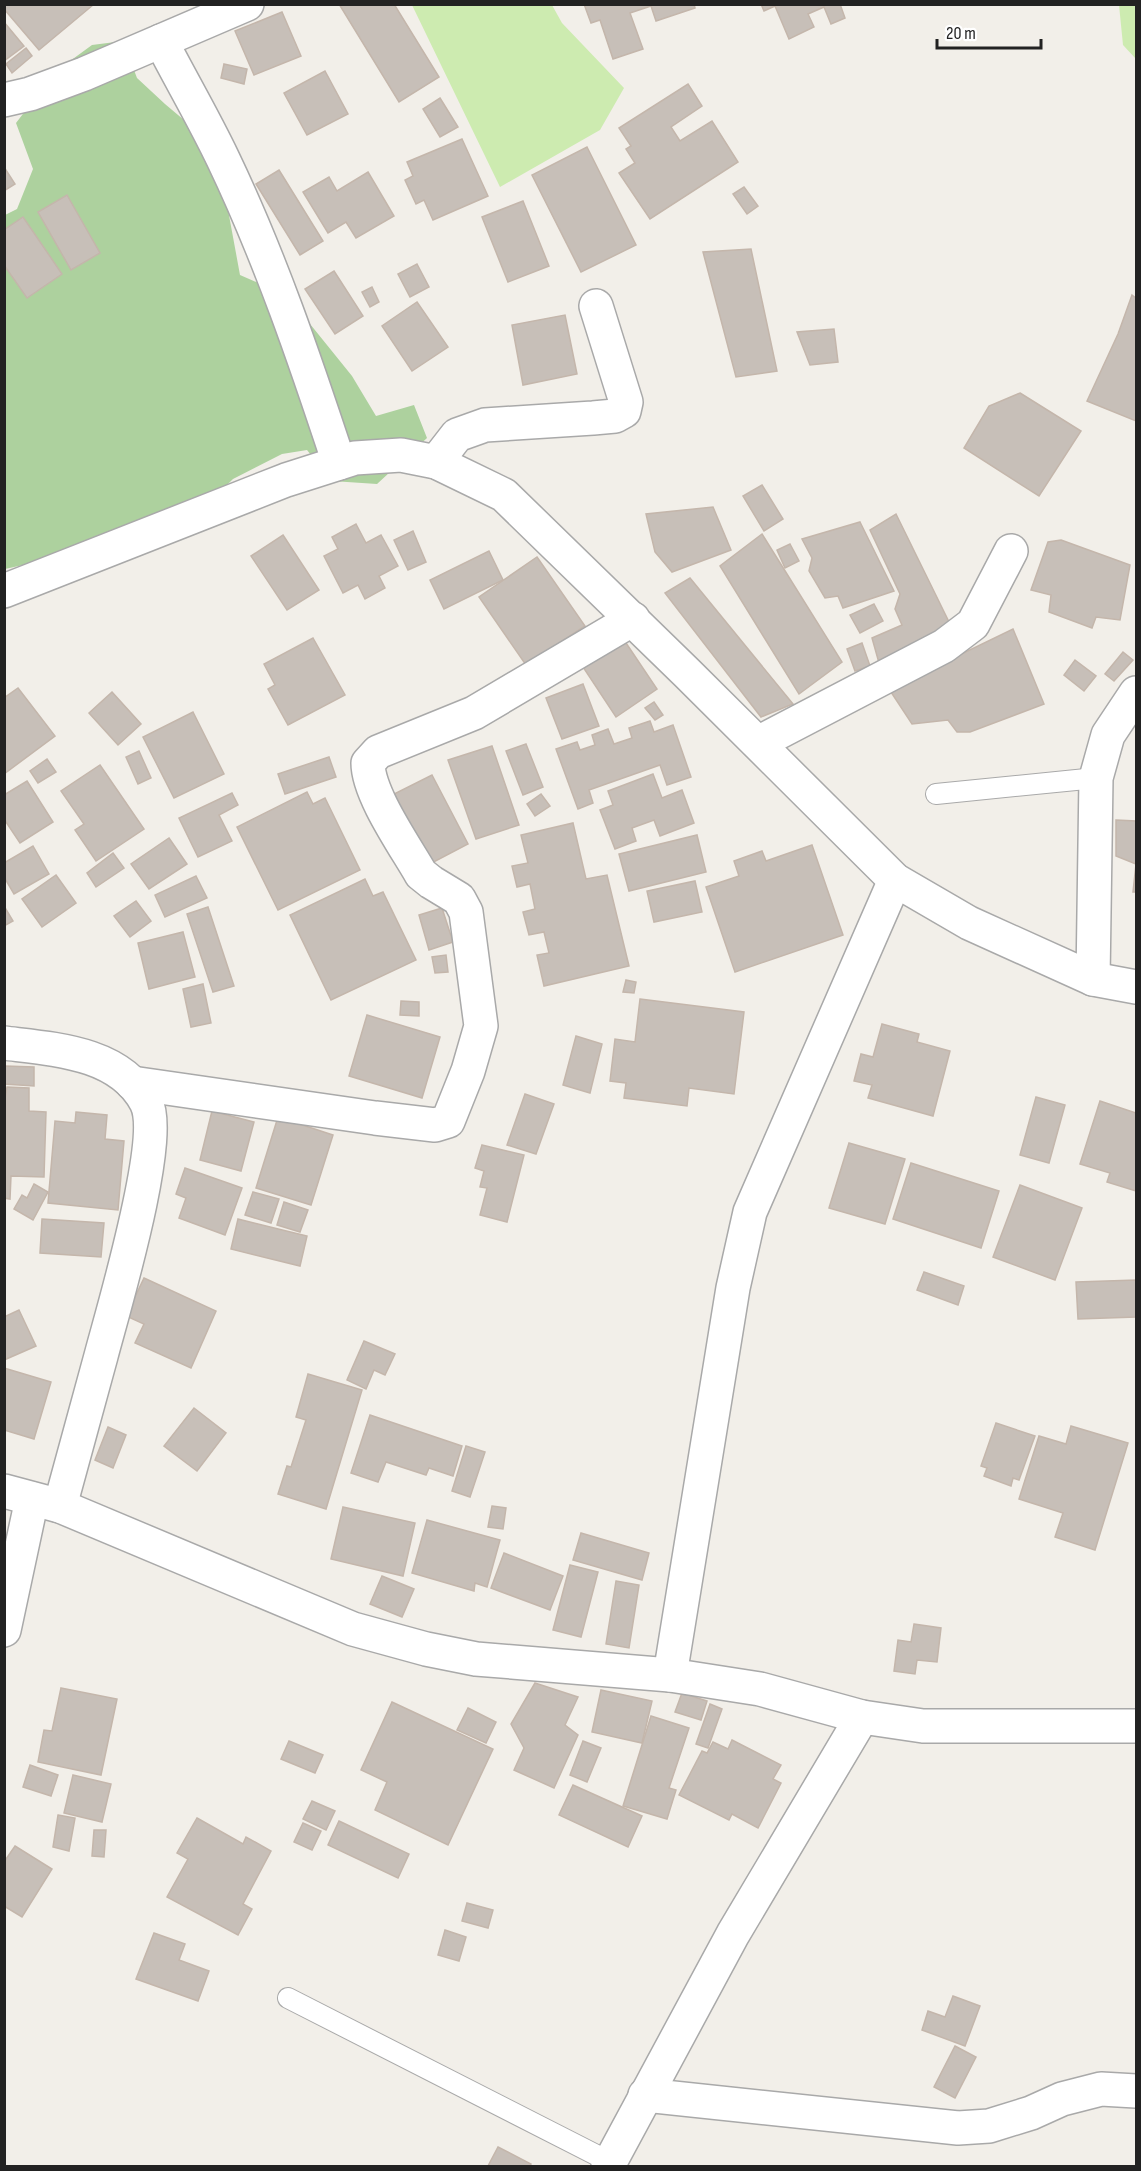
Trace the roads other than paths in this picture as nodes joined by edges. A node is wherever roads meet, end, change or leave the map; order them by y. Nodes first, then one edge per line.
1 (247, 4) edge
2 (161, 41) junction
3 (4, 100) edge
4 (596, 306) dead end
5 (436, 462) junction
6 (339, 463) junction
7 (1011, 551) dead end
8 (4, 591) edge
9 (633, 620) junction
10 (1137, 693) edge
11 (758, 743) junction
12 (1096, 778) junction
13 (936, 794) dead end
14 (895, 880) junction
15 (1093, 979) junction
16 (1137, 987) edge
17 (4, 1043) edge
18 (132, 1083) junction
19 (32, 1498) edge
20 (4, 1630) edge
21 (670, 1675) junction
22 (862, 1717) junction
23 (1137, 1726) edge
24 (288, 1998) dead end
25 (1137, 2091) edge
26 (645, 2095) junction
27 (609, 2164) edge

1 - 2 street
2 - 3 street
2 - 6 street
4 - 5 street
5 - 6 street
5 - 9 street
6 - 8 street
7 - 11 street
9 - 11 street
9 - 18 street
10 - 12 street
11 - 14 street
12 - 13 lane
12 - 15 street
14 - 15 street
14 - 21 street
15 - 16 street
17 - 18 street
18 - 19 street
19 - 20 street
19 - 21 street
21 - 22 street
22 - 23 street
22 - 26 street
24 - 27 lane
25 - 26 street
26 - 27 street

